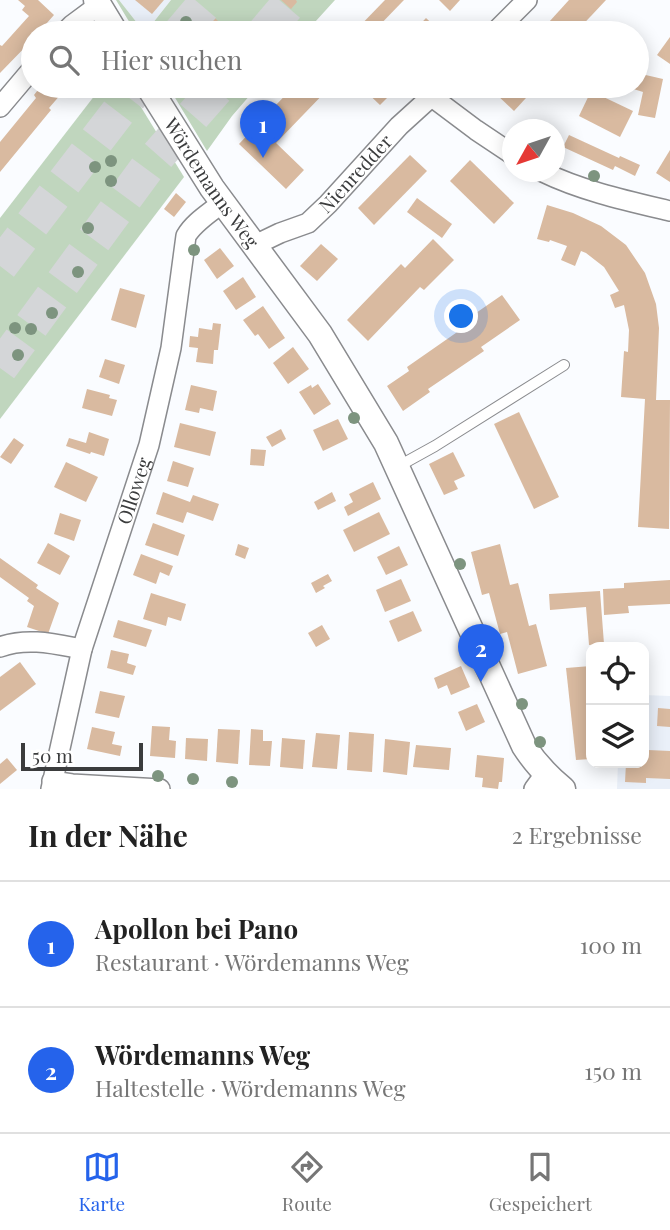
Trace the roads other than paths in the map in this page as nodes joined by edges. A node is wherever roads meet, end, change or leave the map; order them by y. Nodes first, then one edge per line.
1 (527, 0) edge
2 (97, 2) edge
3 (76, 21) edge
4 (109, 21) edge
5 (506, 21) edge
6 (21, 82) edge
7 (155, 98) edge
8 (430, 98) edge
9 (443, 98) edge
10 (0, 107) edge
11 (502, 147) edge
12 (565, 181) edge
13 (223, 202) junction
14 (670, 211) edge
15 (255, 245) junction
16 (564, 365) dead end
17 (397, 468) junction
18 (0, 647) edge
19 (82, 649) junction
20 (547, 784) edge
21 (52, 785) edge
22 (160, 789) edge

1 - 5 street
2 - 3 street
2 - 4 street
6 - 10 street
7 - 13 street, Wördemanns Weg
8 - 15 street, Nienredder
9 - 11 street
12 - 14 street
13 - 15 street, Wördemanns Weg
13 - 19 street, Olloweg
15 - 17 street, Wördemanns Weg
16 - 17 lane
17 - 20 street, Wördemanns Weg
18 - 19 street
19 - 21 street, Olloweg
21 - 22 street

